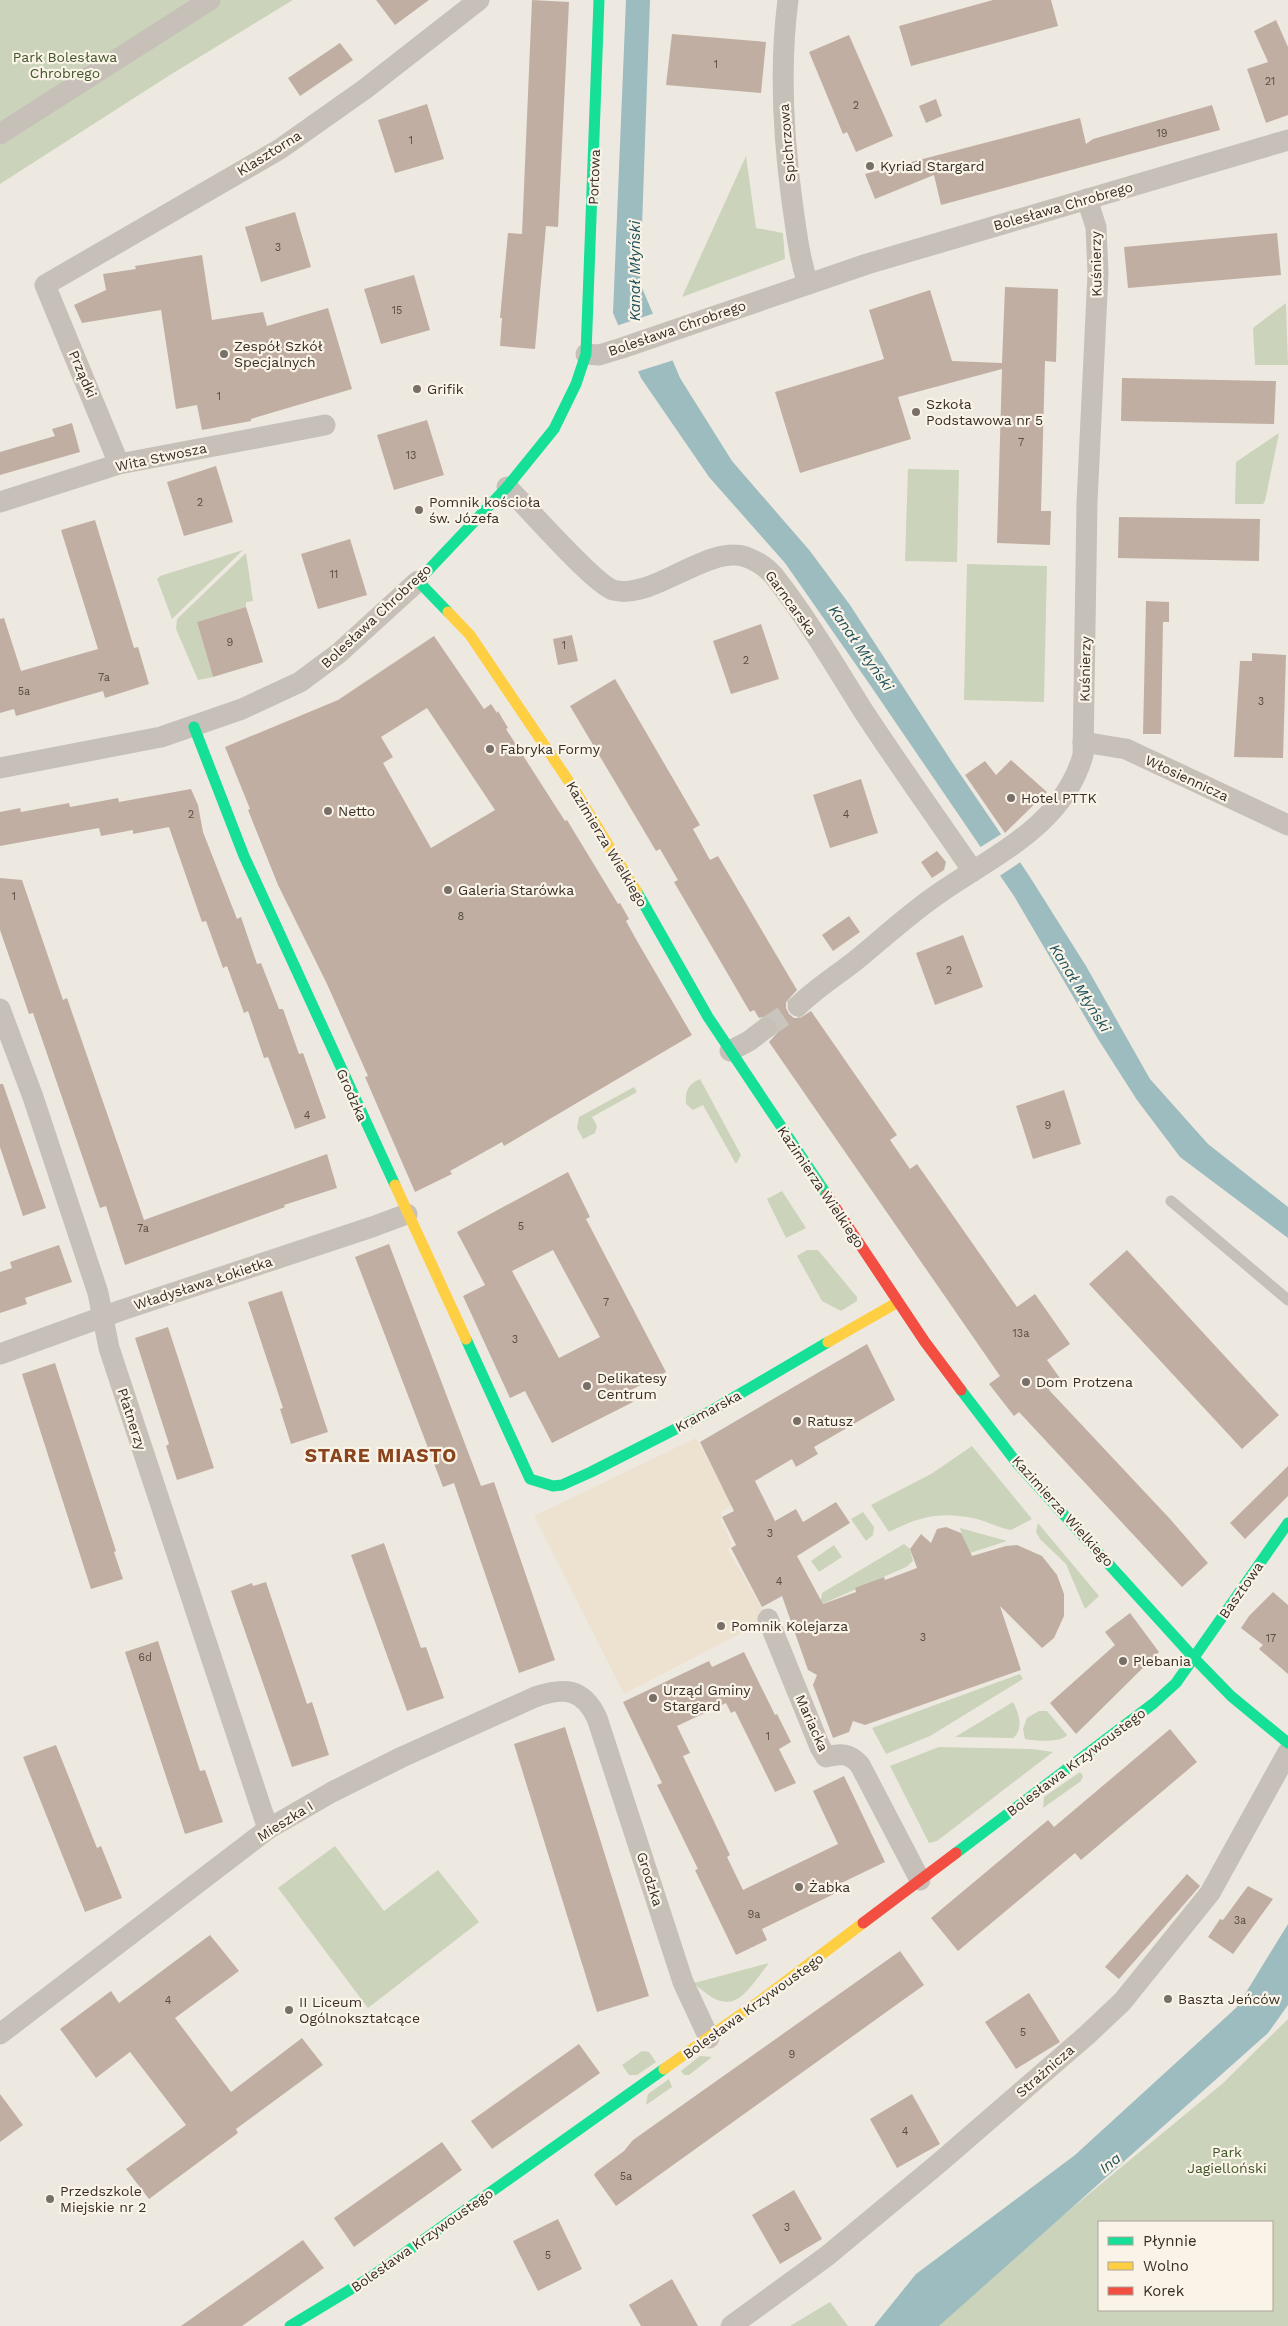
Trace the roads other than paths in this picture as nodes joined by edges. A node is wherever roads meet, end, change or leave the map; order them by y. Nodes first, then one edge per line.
1 (210, 0) edge
2 (479, 0) edge
3 (599, 0) edge
4 (788, 0) edge
5 (0, 134) edge
6 (1288, 140) edge
7 (1087, 199) junction
8 (808, 284) junction
9 (45, 285) joint
10 (586, 354) junction
11 (325, 425) dead end
12 (120, 464) junction
13 (507, 487) junction
14 (0, 502) edge
15 (418, 581) junction
16 (194, 727) junction
17 (1084, 742) junction
18 (0, 768) edge
19 (1288, 825) edge
20 (979, 868) junction
21 (798, 1006) tunnel mouth
22 (0, 1009) edge
23 (766, 1028) tunnel mouth
24 (730, 1051) junction
25 (1171, 1201) dead end
26 (407, 1214) junction
27 (1288, 1300) edge
28 (898, 1302) junction
29 (102, 1318) junction
30 (0, 1354) edge
31 (520, 1459) joint
32 (1288, 1523) edge
33 (768, 1619) dead end
34 (1194, 1658) junction
35 (597, 1718) joint
36 (1288, 1743) edge
37 (1288, 1752) edge
38 (268, 1829) junction
39 (920, 1880) junction
40 (0, 2034) edge
41 (709, 2038) junction
42 (290, 2326) edge
43 (731, 2326) edge

1 - 5 street
2 - 9 street, Klasztorna
3 - 10 street, Portowa
4 - 8 street, Spichrzowa
6 - 7 street, Bolesława Chrobrego
7 - 8 street, Bolesława Chrobrego
7 - 17 street, Kuśnierzy
8 - 10 street, Bolesława Chrobrego
9 - 12 street, Prządki
10 - 13 street, Bolesława Chrobrego
11 - 12 street, Wita Stwosza
12 - 14 street, Wita Stwosza
13 - 15 street, Bolesława Chrobrego
13 - 20 street, Garncarska
15 - 16 street, Bolesława Chrobrego
15 - 24 street, Kazimierza Wielkiego
16 - 18 street, Bolesława Chrobrego
16 - 26 street, Grodzka
17 - 19 street, Włosiennicza
17 - 20 street, Kuśnierzy
20 - 21 street, Kuśnierzy
22 - 29 street, Płatnerzy
23 - 24 street
24 - 28 street, Kazimierza Wielkiego
25 - 27 lane
26 - 29 street, Władysława Łokietka
26 - 31 street, Grodzka
28 - 31 street, Kramarska
28 - 34 street, Kazimierza Wielkiego
29 - 30 street, Władysława Łokietka
29 - 38 street, Płatnerzy
32 - 34 street, Basztowa
33 - 39 street, Mariacka
34 - 36 street, Kazimierza Wielkiego
34 - 39 street, Bolesława Krzywoustego
35 - 38 street, Mieszka I
35 - 41 street, Grodzka
37 - 43 street, Strażnicza
38 - 40 street, Mieszka I
39 - 41 street, Bolesława Krzywoustego
41 - 42 street, Bolesława Krzywoustego

